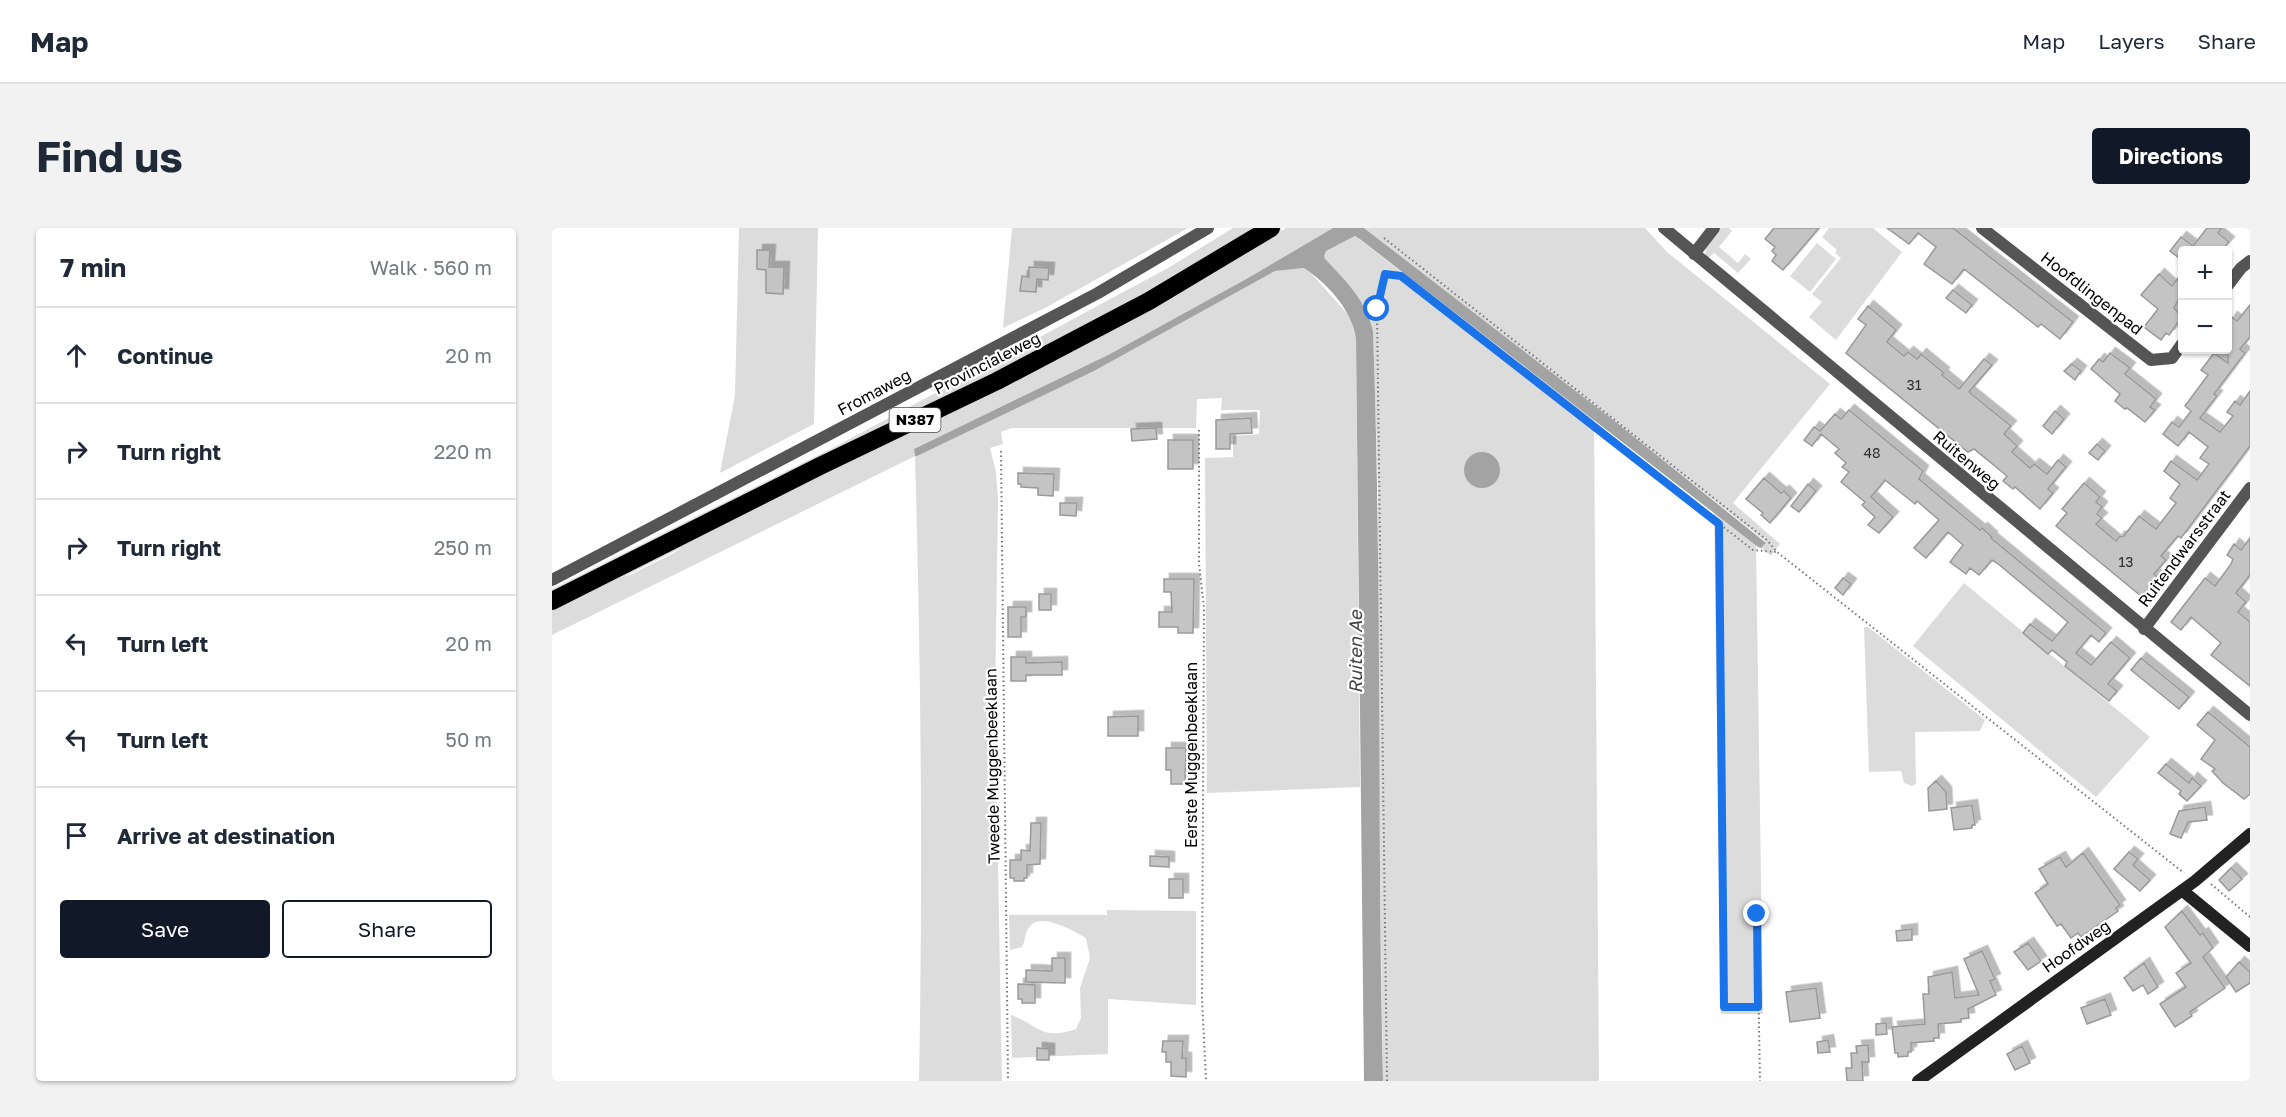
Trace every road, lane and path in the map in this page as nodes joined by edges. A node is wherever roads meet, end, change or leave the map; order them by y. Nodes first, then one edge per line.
1 (1208, 228) edge
2 (1271, 228) edge
3 (1664, 228) edge
4 (1714, 228) edge
5 (1982, 228) edge
6 (1384, 238) dead end
7 (1694, 254) junction
8 (2250, 261) edge
9 (2232, 280) edge
10 (2178, 350) edge
11 (1199, 430) dead end
12 (1001, 451) dead end
13 (2250, 488) edge
14 (1719, 524) junction
15 (1777, 552) junction
16 (552, 580) edge
17 (552, 601) edge
18 (2144, 629) junction
19 (2250, 715) edge
20 (2250, 834) edge
21 (2201, 877) junction
22 (2182, 891) junction
23 (1757, 914) dead end
24 (2250, 917) edge
25 (2250, 946) edge
26 (1758, 1007) junction
27 (1008, 1081) edge
28 (1206, 1081) edge
29 (1387, 1081) edge
30 (1760, 1081) edge
31 (1918, 1081) edge

1 - 16 street, Fromaweg
2 - 17 highway, Provincialeweg / N387
3 - 7 street, Ruitenweg
4 - 7 street
5 - 10 street, Hoofdlingenpad
6 - 15 path
7 - 18 street, Ruitenweg
8 - 9 street
11 - 28 path, Eerste Muggenbeeklaan
12 - 27 path, Tweede Muggenbeeklaan
13 - 18 street, Ruitendwarsstraat
14 - 15 path
14 - 26 path
14 - 29 path
15 - 21 path
18 - 19 street, Ruitenweg
20 - 21 main road, Hoofdweg
21 - 22 main road, Hoofdweg
21 - 24 path
22 - 25 main road
22 - 31 main road, Hoofdweg
23 - 26 path
26 - 30 path

